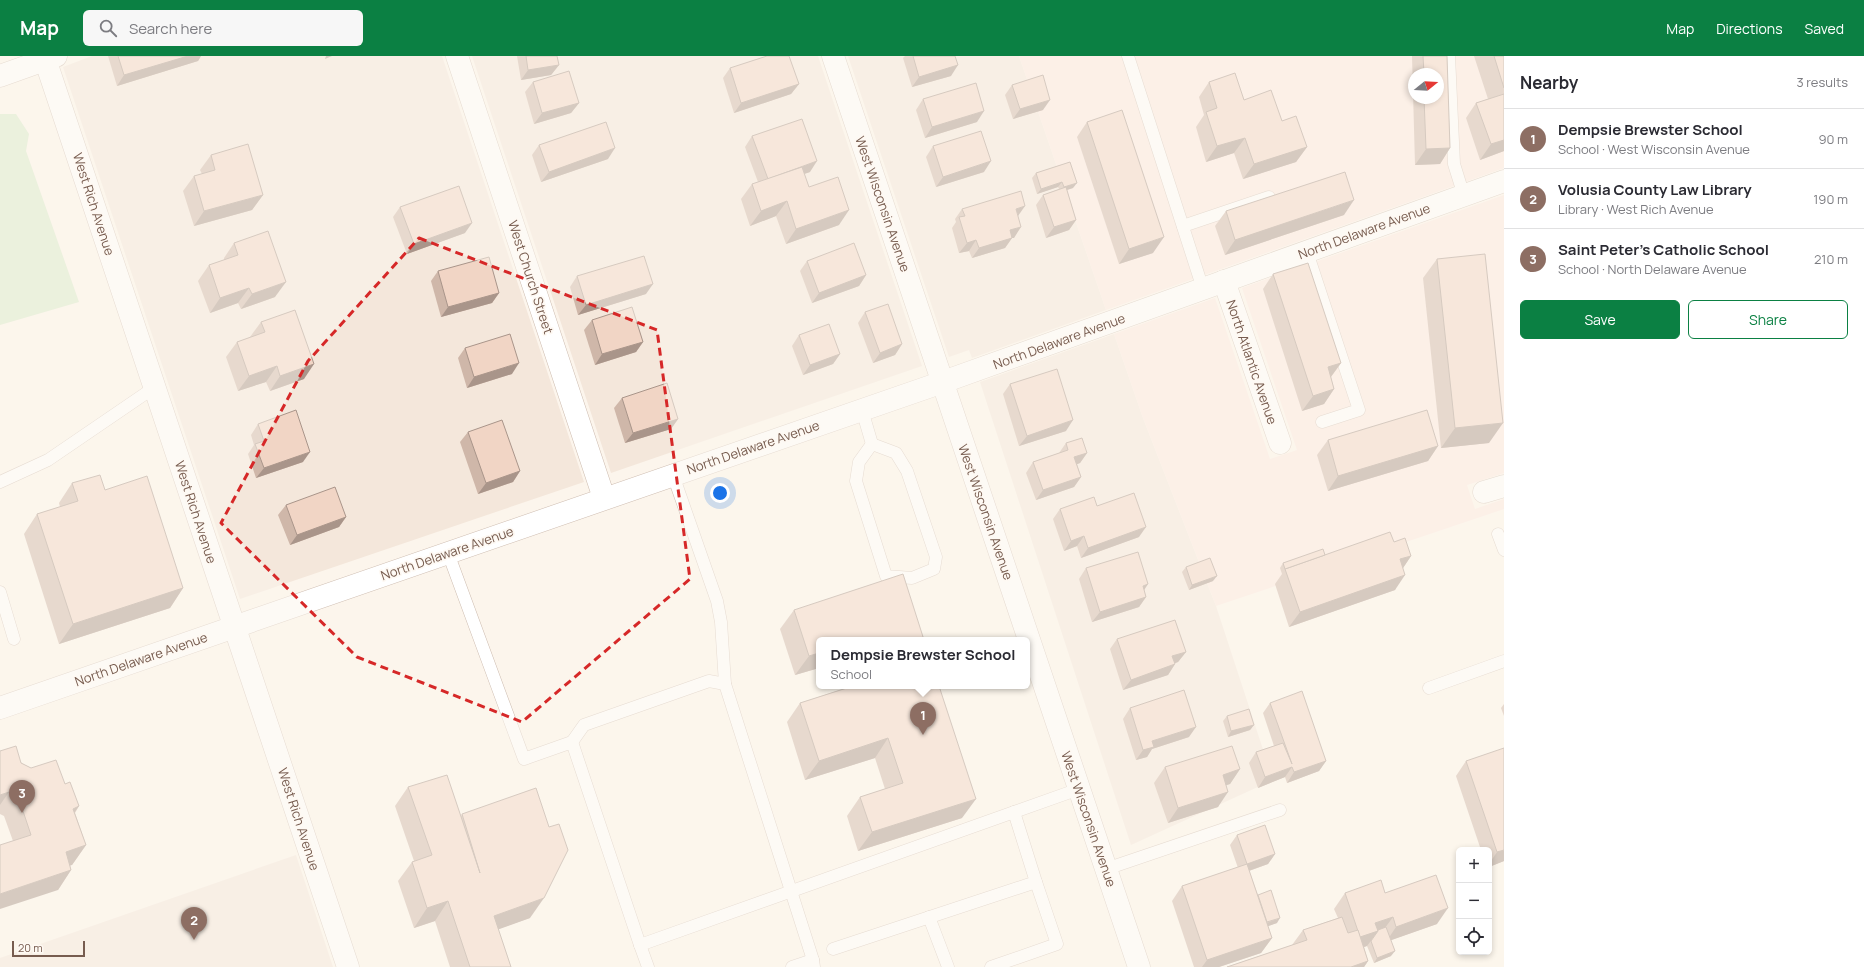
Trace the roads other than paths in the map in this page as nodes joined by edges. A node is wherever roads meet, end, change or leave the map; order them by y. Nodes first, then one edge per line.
1 (457, 56) edge
2 (833, 56) edge
3 (1128, 56) edge
4 (1449, 56) edge
5 (48, 57) edge
6 (0, 76) edge
7 (1504, 181) edge
8 (1464, 196) junction
9 (1269, 197) edge
10 (1183, 226) junction
11 (1307, 252) junction
12 (1224, 281) junction
13 (1203, 289) junction
14 (943, 382) junction
15 (155, 387) junction
16 (862, 410) junction
17 (1322, 422) dead end
18 (1280, 443) dead end
19 (872, 444) junction
20 (673, 475) junction
21 (0, 482) edge
22 (604, 498) junction
23 (1498, 534) dead end
24 (1504, 550) edge
25 (448, 553) junction
26 (0, 592) edge
27 (235, 627) junction
28 (1028, 637) edge
29 (14, 639) dead end
30 (1030, 642) edge
31 (1504, 661) edge
32 (725, 684) junction
33 (1429, 688) dead end
34 (0, 708) edge
35 (572, 742) junction
36 (1079, 789) junction
37 (1280, 810) dead end
38 (1014, 812) junction
39 (1106, 869) junction
40 (1036, 882) junction
41 (790, 892) junction
42 (929, 917) junction
43 (640, 945) junction
44 (833, 949) dead end
45 (813, 964) edge
46 (348, 967) edge
47 (648, 967) edge
48 (792, 967) edge
49 (948, 967) edge
50 (991, 967) edge
51 (1139, 967) edge

1 - 22 street, West Church Street
2 - 14 street, West Wisconsin Avenue
3 - 10 lane
4 - 8 lane
5 - 6 street
5 - 15 street, West Rich Avenue
7 - 8 street, North Delaware Avenue
8 - 11 street, North Delaware Avenue
9 - 10 lane
10 - 13 lane
11 - 12 street, North Delaware Avenue
11 - 17 lane
12 - 13 street, North Delaware Avenue
12 - 18 street, North Atlantic Avenue
13 - 14 street, North Delaware Avenue
14 - 16 street, North Delaware Avenue
14 - 28 street, West Wisconsin Avenue
15 - 21 lane
15 - 27 street, West Rich Avenue
16 - 19 lane
16 - 20 street, North Delaware Avenue
19 - 19 lane
20 - 22 street, North Delaware Avenue
20 - 32 lane
22 - 25 street, North Delaware Avenue
23 - 24 lane
25 - 27 street, North Delaware Avenue
25 - 35 lane
26 - 29 lane
27 - 34 street, North Delaware Avenue
27 - 46 street, West Rich Avenue
30 - 36 street, West Wisconsin Avenue
31 - 33 lane
32 - 35 lane
32 - 41 lane
35 - 43 lane
36 - 38 lane
36 - 39 street, West Wisconsin Avenue
37 - 39 lane
38 - 40 lane
38 - 41 lane
39 - 51 street, West Wisconsin Avenue
40 - 42 lane
40 - 50 lane
41 - 43 lane
41 - 45 lane
42 - 44 lane
42 - 49 lane
43 - 47 lane
45 - 48 lane

